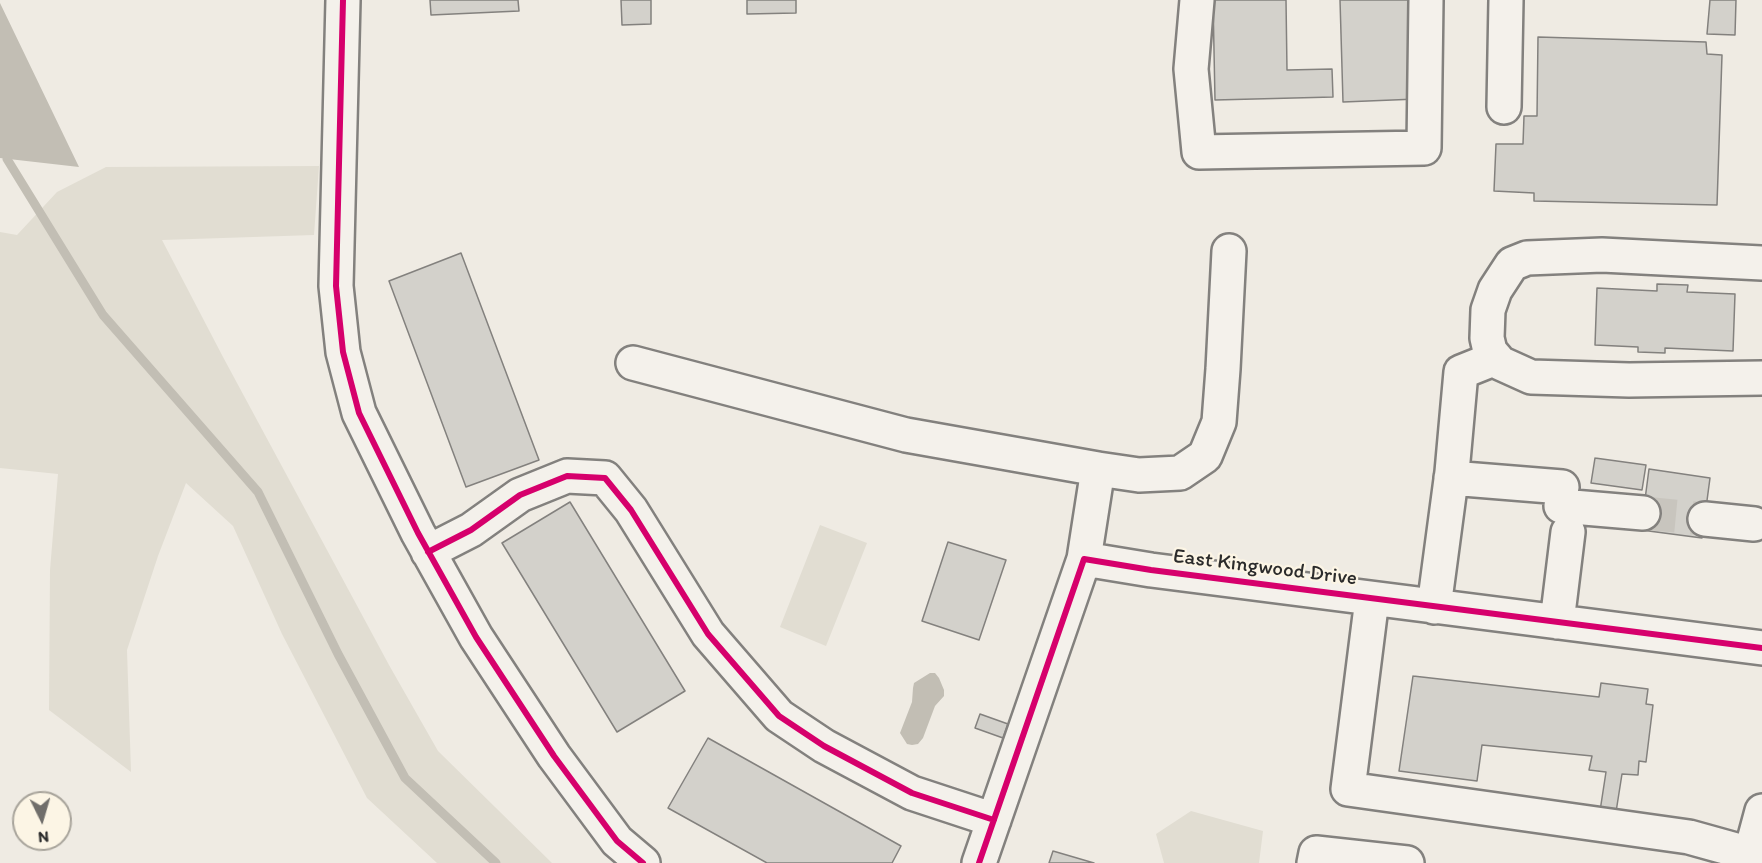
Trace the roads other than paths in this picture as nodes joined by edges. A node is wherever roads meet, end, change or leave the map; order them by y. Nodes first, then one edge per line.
1 (343, 0) edge
2 (1197, 0) edge
3 (1426, 0) edge
4 (1506, 0) edge
5 (1504, 107) dead end
6 (1229, 251) dead end
7 (1762, 263) edge
8 (1496, 358) junction
9 (633, 363) dead end
10 (1762, 378) edge
11 (1098, 469) junction
12 (1451, 478) junction
13 (1564, 508) junction
14 (1643, 513) tunnel mouth
15 (1705, 519) tunnel mouth
16 (1754, 524) dead end
17 (428, 552) junction
18 (1084, 559) junction
19 (1372, 599) junction
20 (1434, 607) junction
21 (1557, 622) junction
22 (1762, 648) edge
23 (1762, 811) edge
24 (994, 820) junction
25 (1749, 859) edge
26 (643, 863) edge
27 (979, 863) edge
28 (1314, 863) edge
29 (1407, 863) edge

1 - 17 street
2 - 3 street
4 - 5 street
6 - 11 street
7 - 8 street
8 - 10 street
8 - 12 street
9 - 11 street
11 - 18 street
12 - 13 street
12 - 20 street
13 - 14 street
13 - 21 street
15 - 16 street
17 - 24 street
17 - 26 street
18 - 19 street, East Kingwood Drive
18 - 24 street
19 - 20 street, East Kingwood Drive
19 - 25 street
20 - 21 street, East Kingwood Drive
21 - 22 street, East Kingwood Drive
23 - 25 street
24 - 27 street
28 - 29 street

